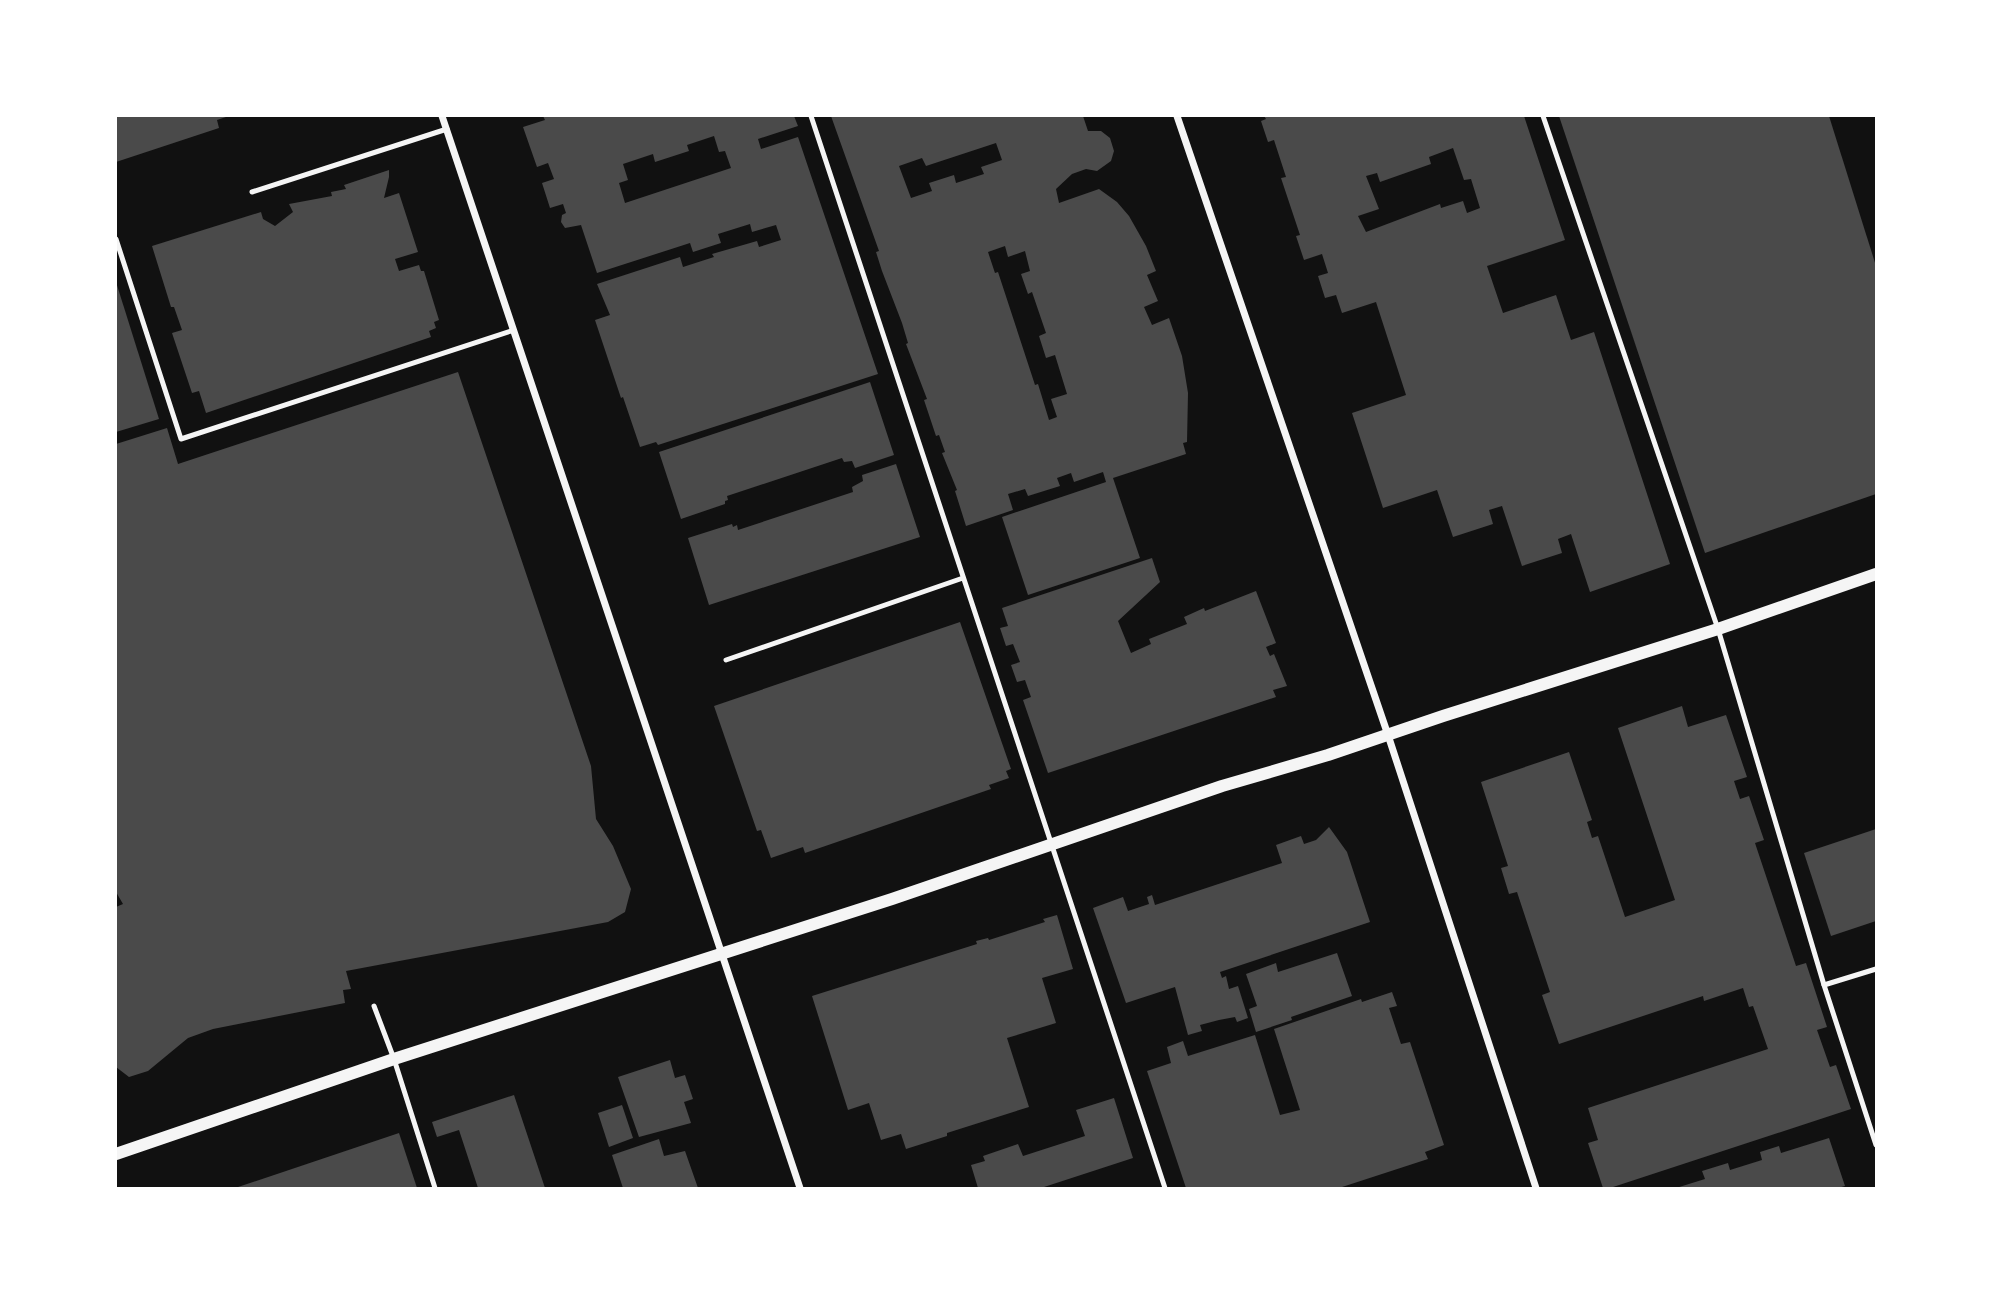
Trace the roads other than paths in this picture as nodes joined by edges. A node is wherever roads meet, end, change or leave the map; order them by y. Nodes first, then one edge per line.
1 (442, 116) edge
2 (811, 116) edge
3 (1177, 116) edge
4 (1544, 116) edge
5 (447, 130) junction
6 (252, 192) dead end
7 (116, 239) edge
8 (514, 330) junction
9 (1877, 574) edge
10 (963, 578) junction
11 (1718, 629) junction
12 (726, 660) dead end
13 (1388, 735) junction
14 (1051, 845) junction
15 (723, 954) junction
16 (1877, 969) edge
17 (1824, 985) junction
18 (374, 1006) dead end
19 (394, 1059) junction
20 (1877, 1145) edge
21 (116, 1154) edge
22 (435, 1188) edge
23 (800, 1188) edge
24 (1165, 1188) edge
25 (1536, 1188) edge

1 - 5 street
2 - 10 lane
3 - 13 street
4 - 11 lane
5 - 6 lane
5 - 8 street
7 - 8 lane
8 - 15 street
9 - 11 street
10 - 12 lane
10 - 14 lane
11 - 13 street
11 - 17 lane
13 - 14 street
13 - 25 street
14 - 15 street
14 - 24 lane
15 - 19 street
15 - 23 street
16 - 17 lane
17 - 20 lane
18 - 19 lane
19 - 21 street
19 - 22 lane

